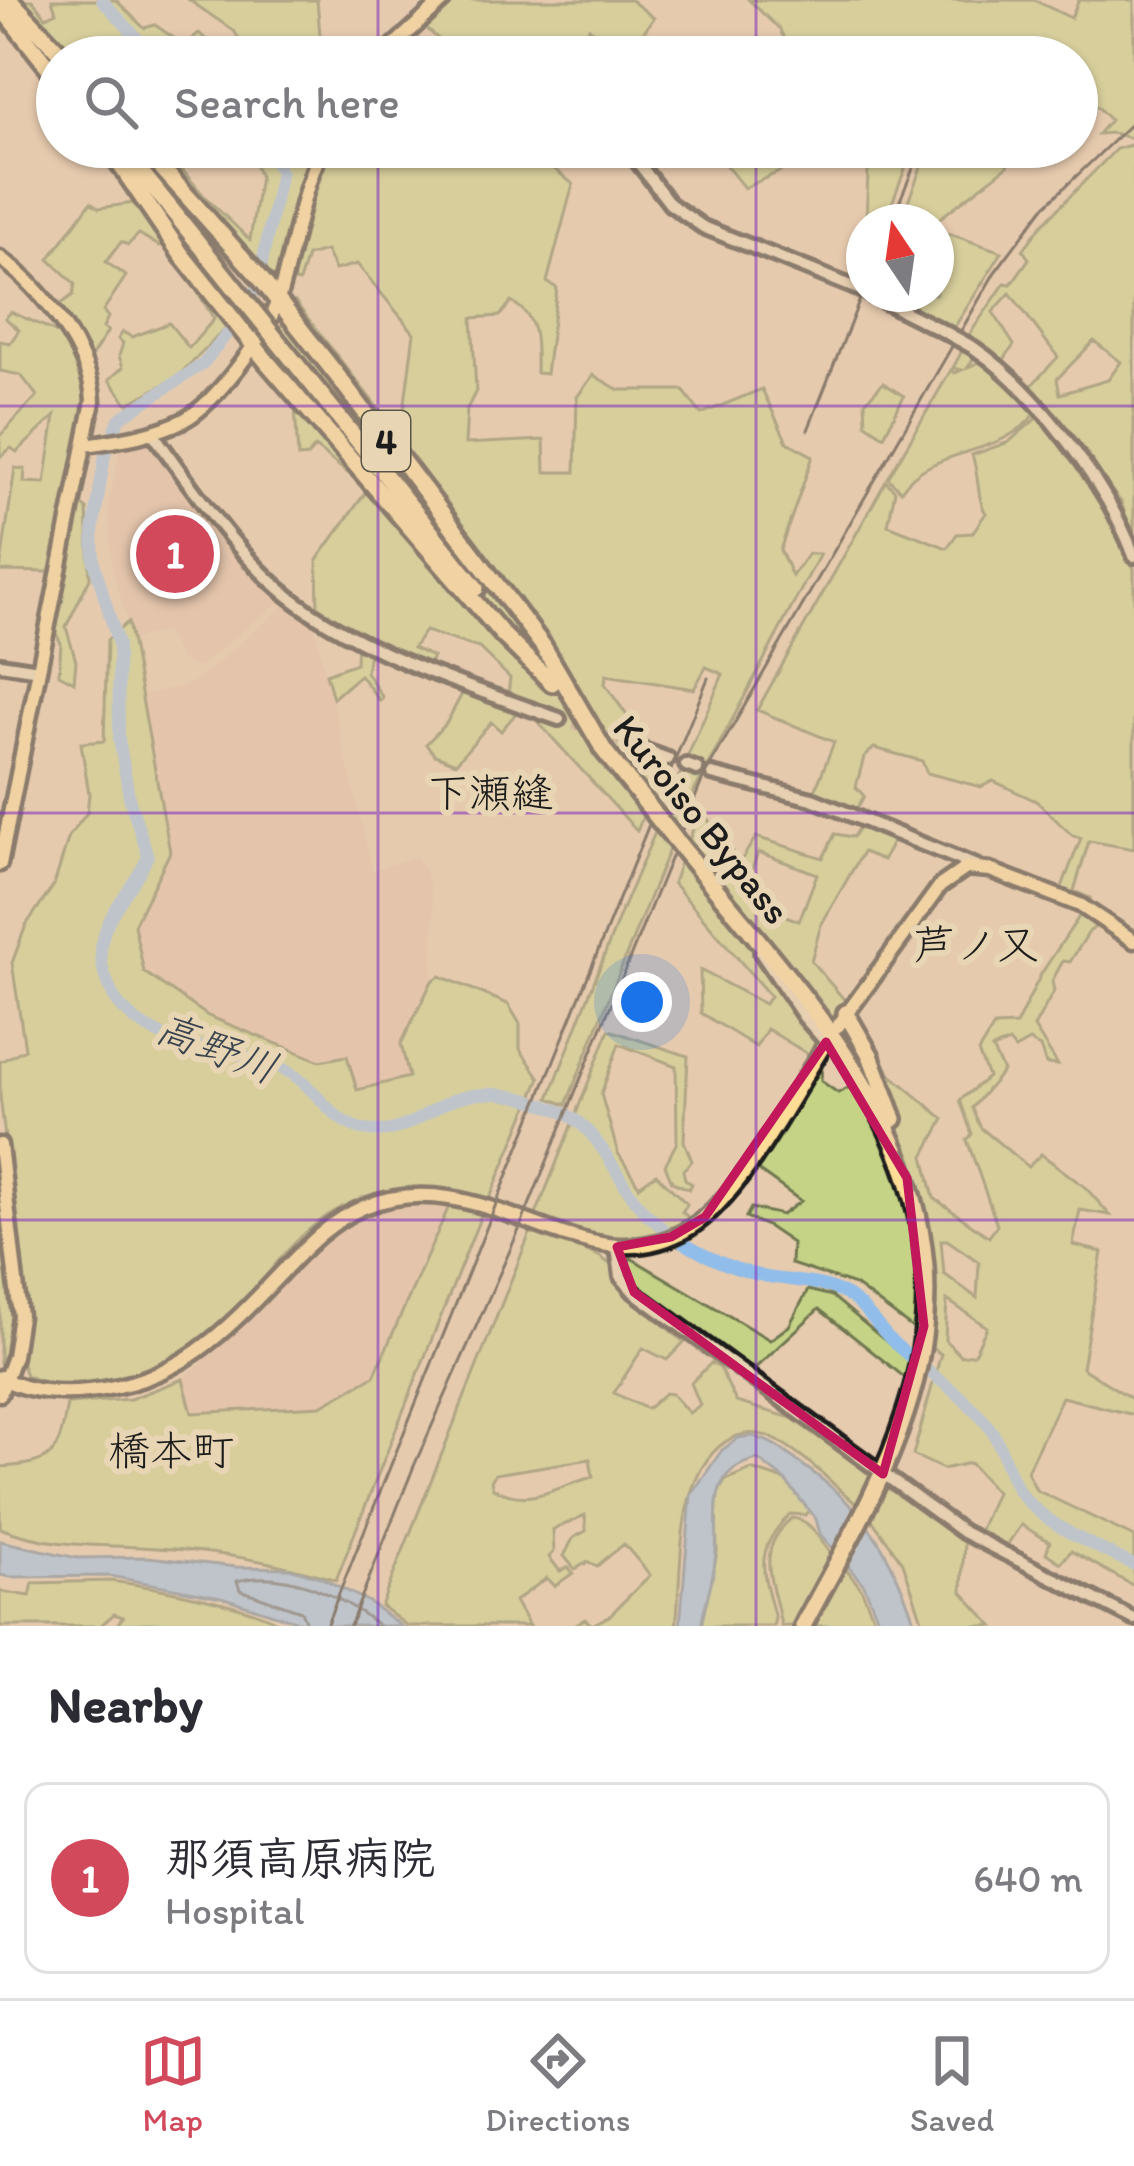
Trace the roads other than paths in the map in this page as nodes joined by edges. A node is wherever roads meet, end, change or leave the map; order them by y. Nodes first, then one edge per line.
1 (444, 0) edge
2 (4, 2) edge
3 (41, 36) edge
4 (404, 36) edge
5 (36, 42) edge
6 (36, 48) edge
7 (122, 168) edge
8 (138, 168) edge
9 (162, 168) edge
10 (313, 168) edge
11 (642, 168) edge
12 (0, 258) edge
13 (846, 285) edge
14 (279, 299) junction
15 (904, 312) edge
16 (254, 347) junction
17 (152, 432) junction
18 (92, 444) junction
19 (1134, 556) edge
20 (0, 664) edge
21 (39, 670) junction
22 (552, 683) junction
23 (559, 719) tunnel mouth
24 (646, 751) tunnel mouth
25 (605, 752) junction
26 (668, 759) dead end
27 (712, 774) dead end
28 (4, 819) edge
29 (0, 864) edge
30 (979, 867) junction
31 (746, 926) junction
32 (1134, 941) edge
33 (835, 1030) junction
34 (0, 1145) edge
35 (2, 1184) edge
36 (909, 1184) junction
37 (617, 1247) junction
38 (2, 1384) edge
39 (884, 1474) junction
40 (1134, 1619) edge
41 (803, 1626) edge

1 - 4 main road
2 - 3 highway
2 - 5 highway
2 - 6 highway
7 - 16 highway, 4
8 - 22 highway, Kuroiso Bypass / 4, bridge
9 - 14 highway, 4
10 - 14 main road
11 - 13 street
12 - 18 main road
14 - 16 main road
14 - 25 highway, 4
15 - 19 street, bridge
16 - 17 main road
16 - 22 highway, 4
17 - 18 main road
17 - 23 street
18 - 21 main road
20 - 21 street
21 - 28 main road
22 - 25 highway, Kuroiso Bypass / 4
24 - 26 street
25 - 31 highway, Kuroiso Bypass / 4, bridge
27 - 30 street
28 - 29 main road
30 - 32 main road
30 - 33 main road
31 - 33 street
31 - 36 highway, Kuroiso Bypass / 4
33 - 36 highway, 4
33 - 36 highway, 4
33 - 37 main road
34 - 35 main road
35 - 38 main road
36 - 39 highway, Kuroiso Bypass / 4
37 - 38 main road
37 - 39 street
39 - 40 street
39 - 41 highway, Kuroiso Bypass / 4

